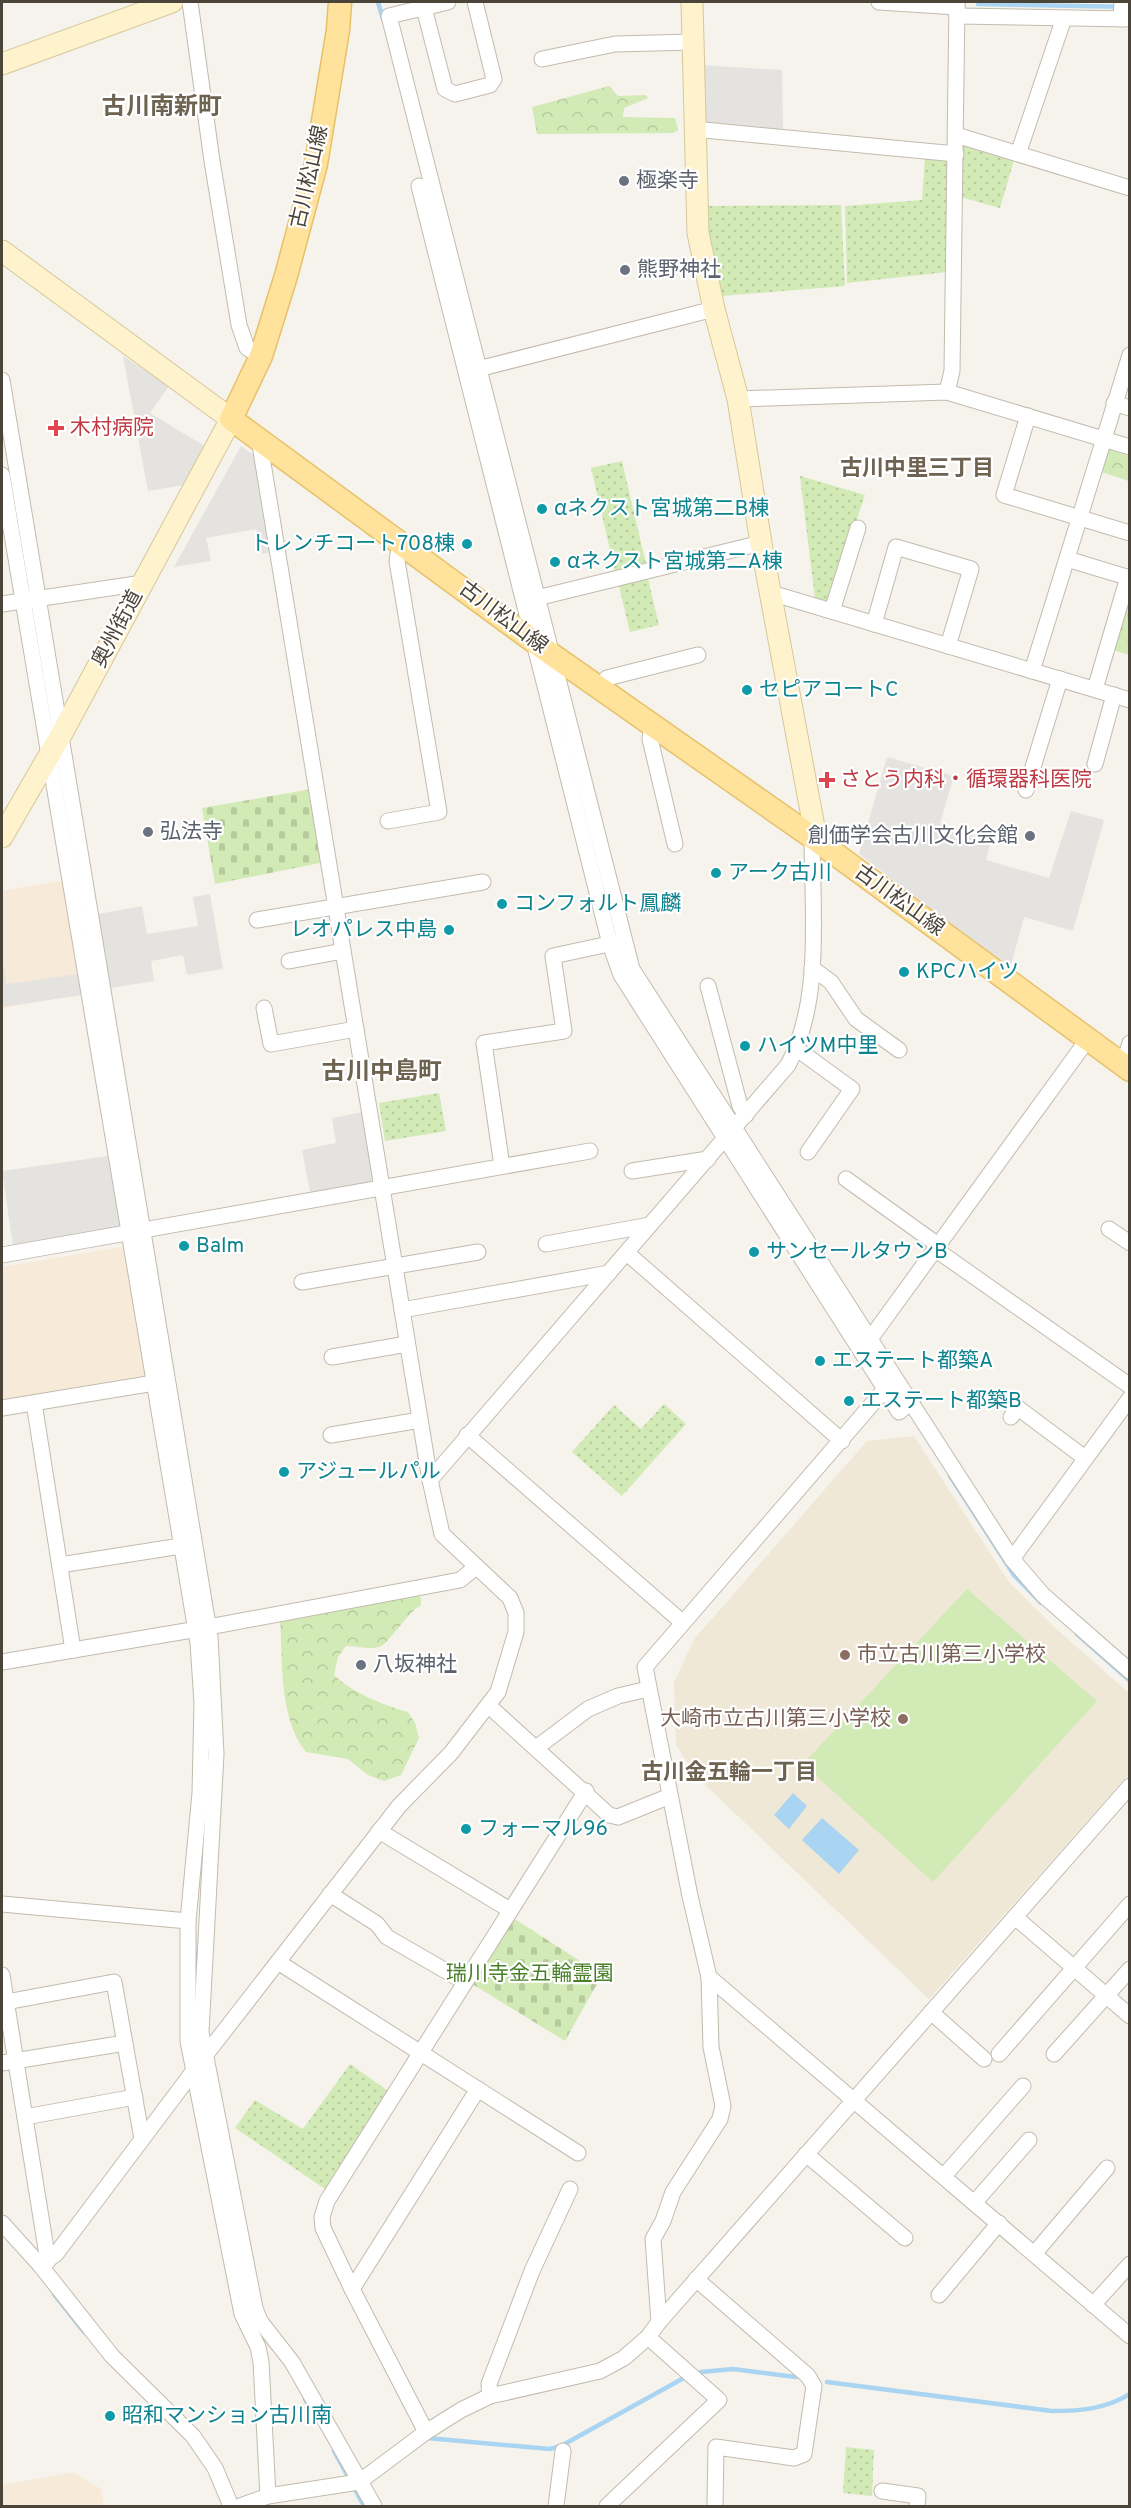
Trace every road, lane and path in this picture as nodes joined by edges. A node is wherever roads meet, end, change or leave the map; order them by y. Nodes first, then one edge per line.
1 (172, 2) edge
2 (190, 2) edge
3 (340, 2) edge
4 (448, 2) edge
5 (475, 2) edge
6 (692, 2) edge
7 (879, 2) edge
8 (424, 8) junction
9 (957, 8) edge
10 (1124, 13) edge
11 (1064, 18) junction
12 (692, 42) junction
13 (542, 59) dead end
14 (2, 64) edge
15 (694, 129) junction
16 (956, 135) junction
17 (956, 154) junction
18 (1018, 154) junction
19 (418, 186) dead end
20 (1130, 188) edge
21 (2, 251) edge
22 (714, 309) junction
23 (465, 342) junction
24 (1130, 355) edge
25 (261, 356) junction
26 (478, 369) junction
27 (2, 380) edge
28 (947, 392) junction
29 (738, 399) junction
30 (1122, 406) edge
31 (1028, 416) junction
32 (231, 419) junction
33 (485, 423) junction
34 (259, 439) junction
35 (1104, 439) junction
36 (1130, 447) edge
37 (2, 475) edge
38 (1079, 518) junction
39 (858, 528) dead end
40 (1130, 533) edge
41 (400, 542) junction
42 (761, 543) junction
43 (1067, 559) junction
44 (522, 570) junction
45 (1129, 578) edge
46 (143, 583) junction
47 (771, 593) junction
48 (537, 598) junction
49 (30, 600) junction
50 (2, 604) edge
51 (832, 611) junction
52 (874, 624) junction
53 (948, 646) junction
54 (542, 647) junction
55 (698, 655) dead end
56 (1032, 670) junction
57 (1060, 679) junction
58 (598, 688) junction
59 (1095, 689) junction
60 (1114, 695) junction
61 (1130, 700) edge
62 (652, 726) junction
63 (61, 735) junction
64 (48, 758) junction
65 (1095, 764) dead end
66 (1026, 790) dead end
67 (388, 821) dead end
68 (2, 837) edge
69 (812, 837) junction
70 (675, 844) dead end
71 (483, 882) dead end
72 (336, 907) junction
73 (257, 920) dead end
74 (84, 924) junction
75 (617, 943) junction
76 (343, 951) junction
77 (289, 961) dead end
78 (812, 968) junction
79 (708, 986) dead end
80 (264, 1008) dead end
81 (356, 1029) junction
82 (1088, 1039) junction
83 (1130, 1042) edge
84 (797, 1049) junction
85 (900, 1050) dead end
86 (1126, 1067) edge
87 (746, 1115) junction
88 (730, 1133) junction
89 (590, 1151) dead end
90 (808, 1152) dead end
91 (708, 1159) junction
92 (502, 1166) junction
93 (632, 1171) dead end
94 (846, 1179) dead end
95 (382, 1189) junction
96 (650, 1225) junction
97 (1109, 1229) dead end
98 (136, 1231) junction
99 (1130, 1243) edge
100 (546, 1244) dead end
101 (937, 1247) junction
102 (478, 1252) dead end
103 (627, 1252) junction
104 (2, 1255) edge
105 (395, 1266) junction
106 (609, 1273) junction
107 (302, 1282) dead end
108 (402, 1310) junction
109 (870, 1339) junction
110 (407, 1344) junction
111 (332, 1357) dead end
112 (154, 1383) junction
113 (1130, 1386) edge
114 (885, 1389) junction
115 (1130, 1398) edge
116 (34, 1403) junction
117 (908, 1405) junction
118 (2, 1408) edge
119 (1011, 1417) dead end
120 (420, 1420) junction
121 (331, 1435) dead end
122 (467, 1435) junction
123 (842, 1441) junction
124 (1085, 1458) junction
125 (430, 1480) junction
126 (181, 1546) junction
127 (1012, 1559) junction
128 (60, 1565) junction
129 (476, 1567) junction
130 (682, 1622) junction
131 (202, 1628) junction
132 (73, 1650) junction
133 (2, 1662) edge
134 (1130, 1671) edge
135 (648, 1689) junction
136 (489, 1706) junction
137 (536, 1748) junction
138 (586, 1791) junction
139 (1128, 1792) edge
140 (670, 1796) junction
141 (379, 1831) junction
142 (330, 1894) junction
143 (1130, 1904) edge
144 (2, 1905) edge
145 (510, 1910) junction
146 (1015, 1917) junction
147 (188, 1921) junction
148 (278, 1962) junction
149 (1073, 1969) junction
150 (1130, 1969) edge
151 (2, 1975) edge
152 (709, 1977) junction
153 (465, 1982) junction
154 (1106, 1996) junction
155 (6, 2002) junction
156 (932, 2012) junction
157 (1130, 2016) edge
158 (125, 2043) junction
159 (421, 2053) junction
160 (999, 2054) dead end
161 (1054, 2054) dead end
162 (984, 2059) dead end
163 (9, 2062) edge
164 (200, 2062) junction
165 (1023, 2086) dead end
166 (478, 2090) junction
167 (135, 2097) junction
168 (855, 2100) junction
169 (25, 2117) junction
170 (142, 2139) junction
171 (1029, 2140) dead end
172 (578, 2153) dead end
173 (806, 2154) junction
174 (1107, 2168) dead end
175 (944, 2175) junction
176 (570, 2189) dead end
177 (975, 2202) junction
178 (2, 2223) edge
179 (999, 2223) junction
180 (905, 2238) dead end
181 (1034, 2254) junction
182 (44, 2263) junction
183 (1130, 2264) edge
184 (696, 2279) junction
185 (352, 2289) junction
186 (939, 2295) dead end
187 (1093, 2305) junction
188 (659, 2322) junction
189 (1129, 2334) edge
190 (648, 2337) junction
191 (490, 2396) junction
192 (426, 2433) junction
193 (563, 2451) dead end
194 (353, 2483) junction
195 (882, 2491) dead end
196 (268, 2496) junction
197 (231, 2506) edge
198 (240, 2506) edge
199 (374, 2506) edge
200 (556, 2506) edge
201 (607, 2506) edge
202 (715, 2506) edge
203 (917, 2506) edge

1 - 14 street
2 - 25 street
3 - 25 main road, 古川松山線
4 - 8 street
5 - 8 street
6 - 12 street
7 - 9 street
8 - 23 street
9 - 11 street
9 - 16 street
10 - 11 street
11 - 18 street
12 - 13 street
12 - 15 street
15 - 17 street
15 - 22 street
16 - 17 street
16 - 18 street
17 - 28 street
18 - 20 street
19 - 23 street
21 - 32 street
22 - 26 street
22 - 29 street
23 - 26 street
23 - 33 street
24 - 30 street
25 - 32 main road, 古川松山線
26 - 33 street
27 - 49 street
28 - 29 street
28 - 31 street
29 - 42 street
30 - 35 street
31 - 35 street
31 - 38 street
32 - 34 main road, 古川松山線
32 - 46 street, 奥州街道
33 - 44 street
34 - 41 main road, 古川松山線
34 - 72 street
35 - 36 street
35 - 38 street
37 - 49 street
38 - 40 street
38 - 43 street
39 - 51 street
41 - 54 main road, 古川松山線
41 - 67 street
42 - 47 street
42 - 48 street
43 - 45 street
43 - 56 street
44 - 48 street
44 - 54 street
45 - 59 street
46 - 49 street
46 - 63 street, 奥州街道
47 - 51 street
47 - 69 street
48 - 54 street
49 - 50 street
49 - 63 street
49 - 64 street
51 - 52 street
52 - 53 street
52 - 53 street
53 - 56 street
54 - 58 main road, 古川松山線
54 - 75 street
54 - 75 street
55 - 58 street
56 - 57 street
57 - 59 street
57 - 66 street
58 - 62 main road, 古川松山線
59 - 60 street
60 - 61 street
60 - 65 street
62 - 69 main road, 古川松山線
62 - 70 street
63 - 64 street, 奥州街道
63 - 74 street
64 - 68 street, 奥州街道
64 - 74 street
69 - 78 street
69 - 82 main road, 古川松山線
71 - 72 street
72 - 73 street
72 - 76 street
74 - 98 street
75 - 88 street
75 - 92 street
76 - 77 street
76 - 81 street
78 - 84 street
78 - 85 street
79 - 87 street
80 - 81 street
81 - 95 street
82 - 86 main road, 古川松山線
82 - 101 street
83 - 86 street
84 - 87 street
84 - 90 street
87 - 88 street
88 - 91 street
88 - 109 street
88 - 114 street
89 - 92 street
91 - 93 street
91 - 96 street
92 - 95 street
94 - 101 street
95 - 98 street
95 - 105 street
96 - 100 street
96 - 103 street
97 - 99 street
98 - 104 street
98 - 112 street
98 - 131 street
101 - 109 street
101 - 113 street
102 - 105 street
103 - 106 street
103 - 123 street
105 - 107 street
105 - 108 street
106 - 108 street
106 - 122 street
108 - 110 street
109 - 117 street
110 - 111 street
110 - 120 street
112 - 116 street
112 - 126 street
114 - 117 street
114 - 123 street
115 - 124 street
116 - 118 street
116 - 128 street
117 - 127 street
119 - 124 street
120 - 121 street
120 - 125 street
122 - 125 street
122 - 130 street
123 - 130 street
124 - 127 street
125 - 129 street
126 - 128 street
126 - 131 street
127 - 134 street
128 - 132 street
129 - 131 street
129 - 136 street
130 - 135 street
131 - 132 street
131 - 147 street
131 - 164 street
132 - 133 street
135 - 137 street
135 - 140 street
136 - 137 street
136 - 141 street
137 - 138 street
138 - 140 street
138 - 145 street
139 - 146 street
140 - 152 street
141 - 142 street
141 - 145 street
142 - 148 street
142 - 153 street
143 - 149 street
144 - 147 street
145 - 153 street
146 - 149 street
146 - 156 street
147 - 164 street
148 - 159 street
148 - 164 street
149 - 154 street
149 - 160 street
150 - 154 street
151 - 155 street
152 - 168 street
152 - 188 street
153 - 159 street
154 - 157 street
154 - 161 street
155 - 158 street
155 - 163 street
156 - 162 street
156 - 168 street
158 - 163 street
158 - 167 street
159 - 166 street
159 - 185 street
163 - 169 street
164 - 170 street
164 - 194 street
164 - 196 street
165 - 175 street
166 - 172 street
166 - 185 street
167 - 169 street
167 - 170 street
168 - 173 street
168 - 175 street
169 - 182 street
170 - 182 street
171 - 177 street
173 - 180 street
173 - 184 street
174 - 181 street
175 - 177 street
176 - 191 street
177 - 179 street
178 - 182 street
179 - 181 street
179 - 186 street
181 - 187 street
182 - 197 street
183 - 187 street
184 - 188 street
184 - 202 street
185 - 192 street
187 - 189 street
188 - 190 street
190 - 191 street
190 - 201 street
191 - 192 street
192 - 194 street
193 - 200 street
194 - 196 street
194 - 199 street
195 - 203 street
196 - 198 street

